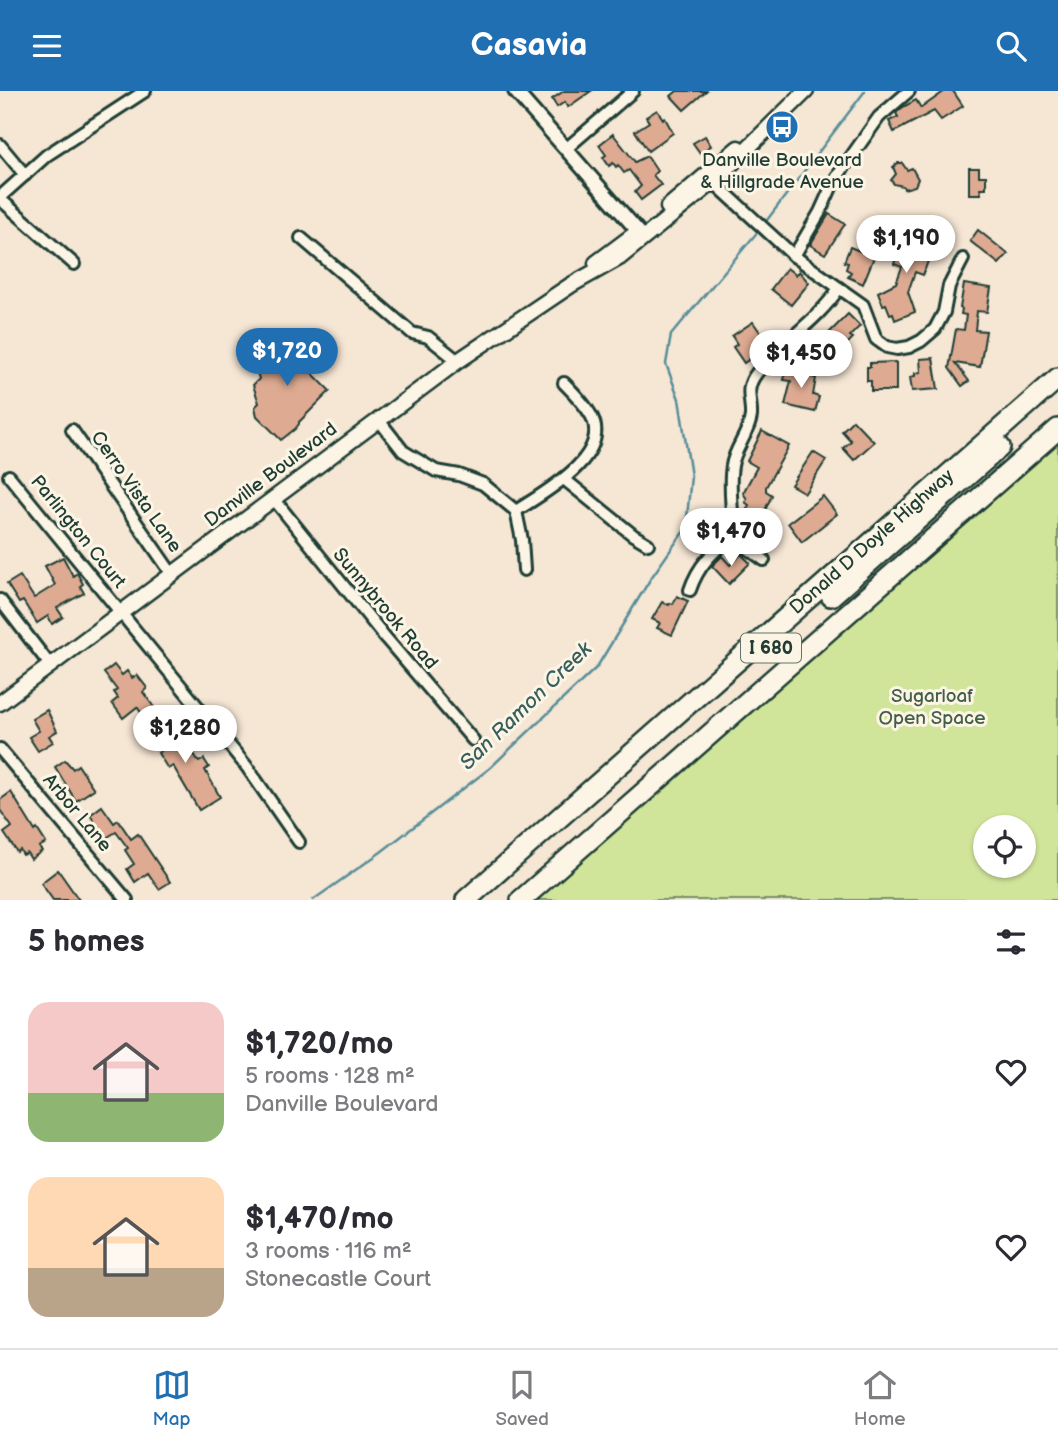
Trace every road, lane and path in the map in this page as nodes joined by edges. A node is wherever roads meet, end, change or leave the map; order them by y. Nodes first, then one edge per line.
1 (145, 91) edge
2 (515, 91) edge
3 (633, 91) edge
4 (806, 91) edge
5 (909, 91) edge
6 (0, 145) edge
7 (567, 148) junction
8 (25, 175) junction
9 (710, 178) junction
10 (0, 198) edge
11 (641, 235) junction
12 (301, 238) dead end
13 (794, 255) junction
14 (962, 259) dead end
15 (74, 264) dead end
16 (839, 288) junction
17 (458, 361) junction
18 (1058, 379) edge
19 (564, 383) dead end
20 (1058, 395) edge
21 (378, 419) junction
22 (1058, 429) edge
23 (72, 430) dead end
24 (9, 475) dead end
25 (565, 479) junction
26 (273, 498) junction
27 (516, 511) junction
28 (732, 537) junction
29 (648, 544) dead end
30 (764, 560) dead end
31 (524, 569) dead end
32 (172, 574) junction
33 (690, 590) dead end
34 (0, 600) edge
35 (121, 611) junction
36 (50, 665) junction
37 (0, 703) edge
38 (473, 740) dead end
39 (0, 749) edge
40 (299, 842) dead end
41 (127, 900) edge
42 (466, 900) edge
43 (484, 900) edge
44 (521, 900) edge

1 - 8 street
2 - 7 street
3 - 7 street
4 - 9 main road, Danville Boulevard
5 - 13 street
6 - 8 street
7 - 11 street
8 - 10 street
9 - 11 main road, Danville Boulevard
9 - 13 street
10 - 15 street
11 - 17 main road, Danville Boulevard
12 - 17 street
13 - 16 street
14 - 16 street
16 - 28 street
17 - 21 main road, Danville Boulevard
18 - 42 highway, Donald D Doyle Highway / I 680
19 - 25 street
20 - 43 highway, I 680
21 - 26 main road, Danville Boulevard
21 - 27 street
22 - 44 highway, Donald D Doyle Highway / I 680
23 - 32 street, Cerro Vista Lane
24 - 35 street, Parlington Court
25 - 27 street
25 - 29 street
26 - 32 main road, Danville Boulevard
26 - 38 street, Sunnybrook Road
27 - 31 street
28 - 30 street
28 - 33 street
32 - 35 main road, Danville Boulevard
34 - 36 street
35 - 36 main road, Danville Boulevard
35 - 40 street, Parlington Court
36 - 37 main road, Danville Boulevard
39 - 41 street, Arbor Lane

